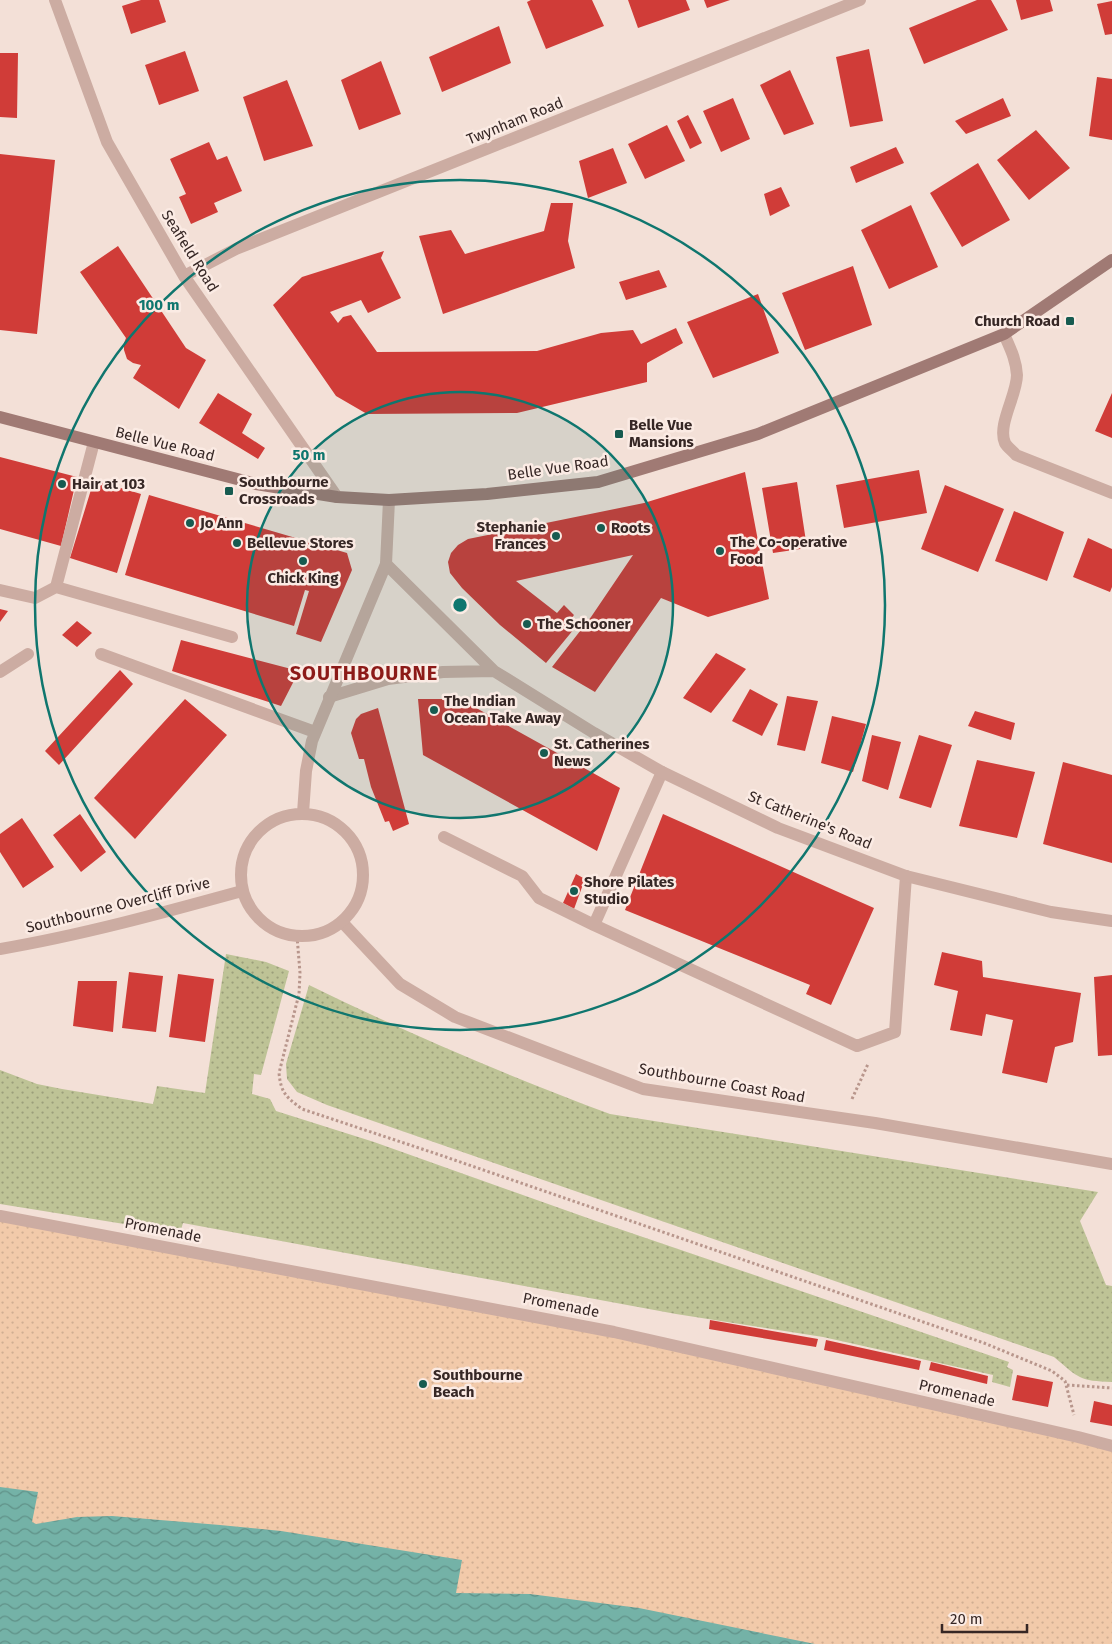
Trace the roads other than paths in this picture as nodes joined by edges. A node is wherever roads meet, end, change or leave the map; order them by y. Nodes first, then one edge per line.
1 (55, 0) edge
2 (860, 0) edge
3 (1112, 260) edge
4 (184, 276) junction
5 (1004, 334) junction
6 (0, 417) edge
7 (94, 442) junction
8 (1112, 493) edge
9 (337, 497) junction
10 (389, 500) junction
11 (386, 564) junction
12 (56, 587) junction
13 (0, 590) edge
14 (232, 637) dead end
15 (28, 654) dead end
16 (101, 654) dead end
17 (494, 671) junction
18 (0, 672) edge
19 (329, 698) junction
20 (316, 732) junction
21 (662, 772) junction
22 (303, 813) junction
23 (444, 837) dead end
24 (906, 876) junction
25 (242, 890) junction
26 (1112, 921) edge
27 (342, 922) junction
28 (594, 925) junction
29 (0, 949) edge
30 (1112, 1164) edge
31 (0, 1216) edge
32 (1112, 1446) edge

1 - 4 street, Seafield Road
2 - 4 street, Twynham Road
3 - 5 main road, Belle Vue Road
4 - 9 street, Seafield Road
5 - 8 street
5 - 10 main road, Belle Vue Road
6 - 7 main road, Belle Vue Road
7 - 9 main road, Belle Vue Road
7 - 12 street
9 - 10 main road, Belle Vue Road
10 - 11 street
11 - 17 street, St Catherine's Road
11 - 19 street
12 - 13 street
12 - 14 street
15 - 18 street
16 - 20 street
17 - 19 street
17 - 21 street, St Catherine's Road
19 - 20 street
20 - 22 street
21 - 24 street, St Catherine's Road
21 - 28 street
22 - 25 street
22 - 27 street
23 - 28 street
24 - 26 street, St Catherine's Road
24 - 28 street
25 - 27 street
25 - 29 street, Southbourne Overcliff Drive
27 - 30 street, Southbourne Coast Road
31 - 32 street, Promenade

